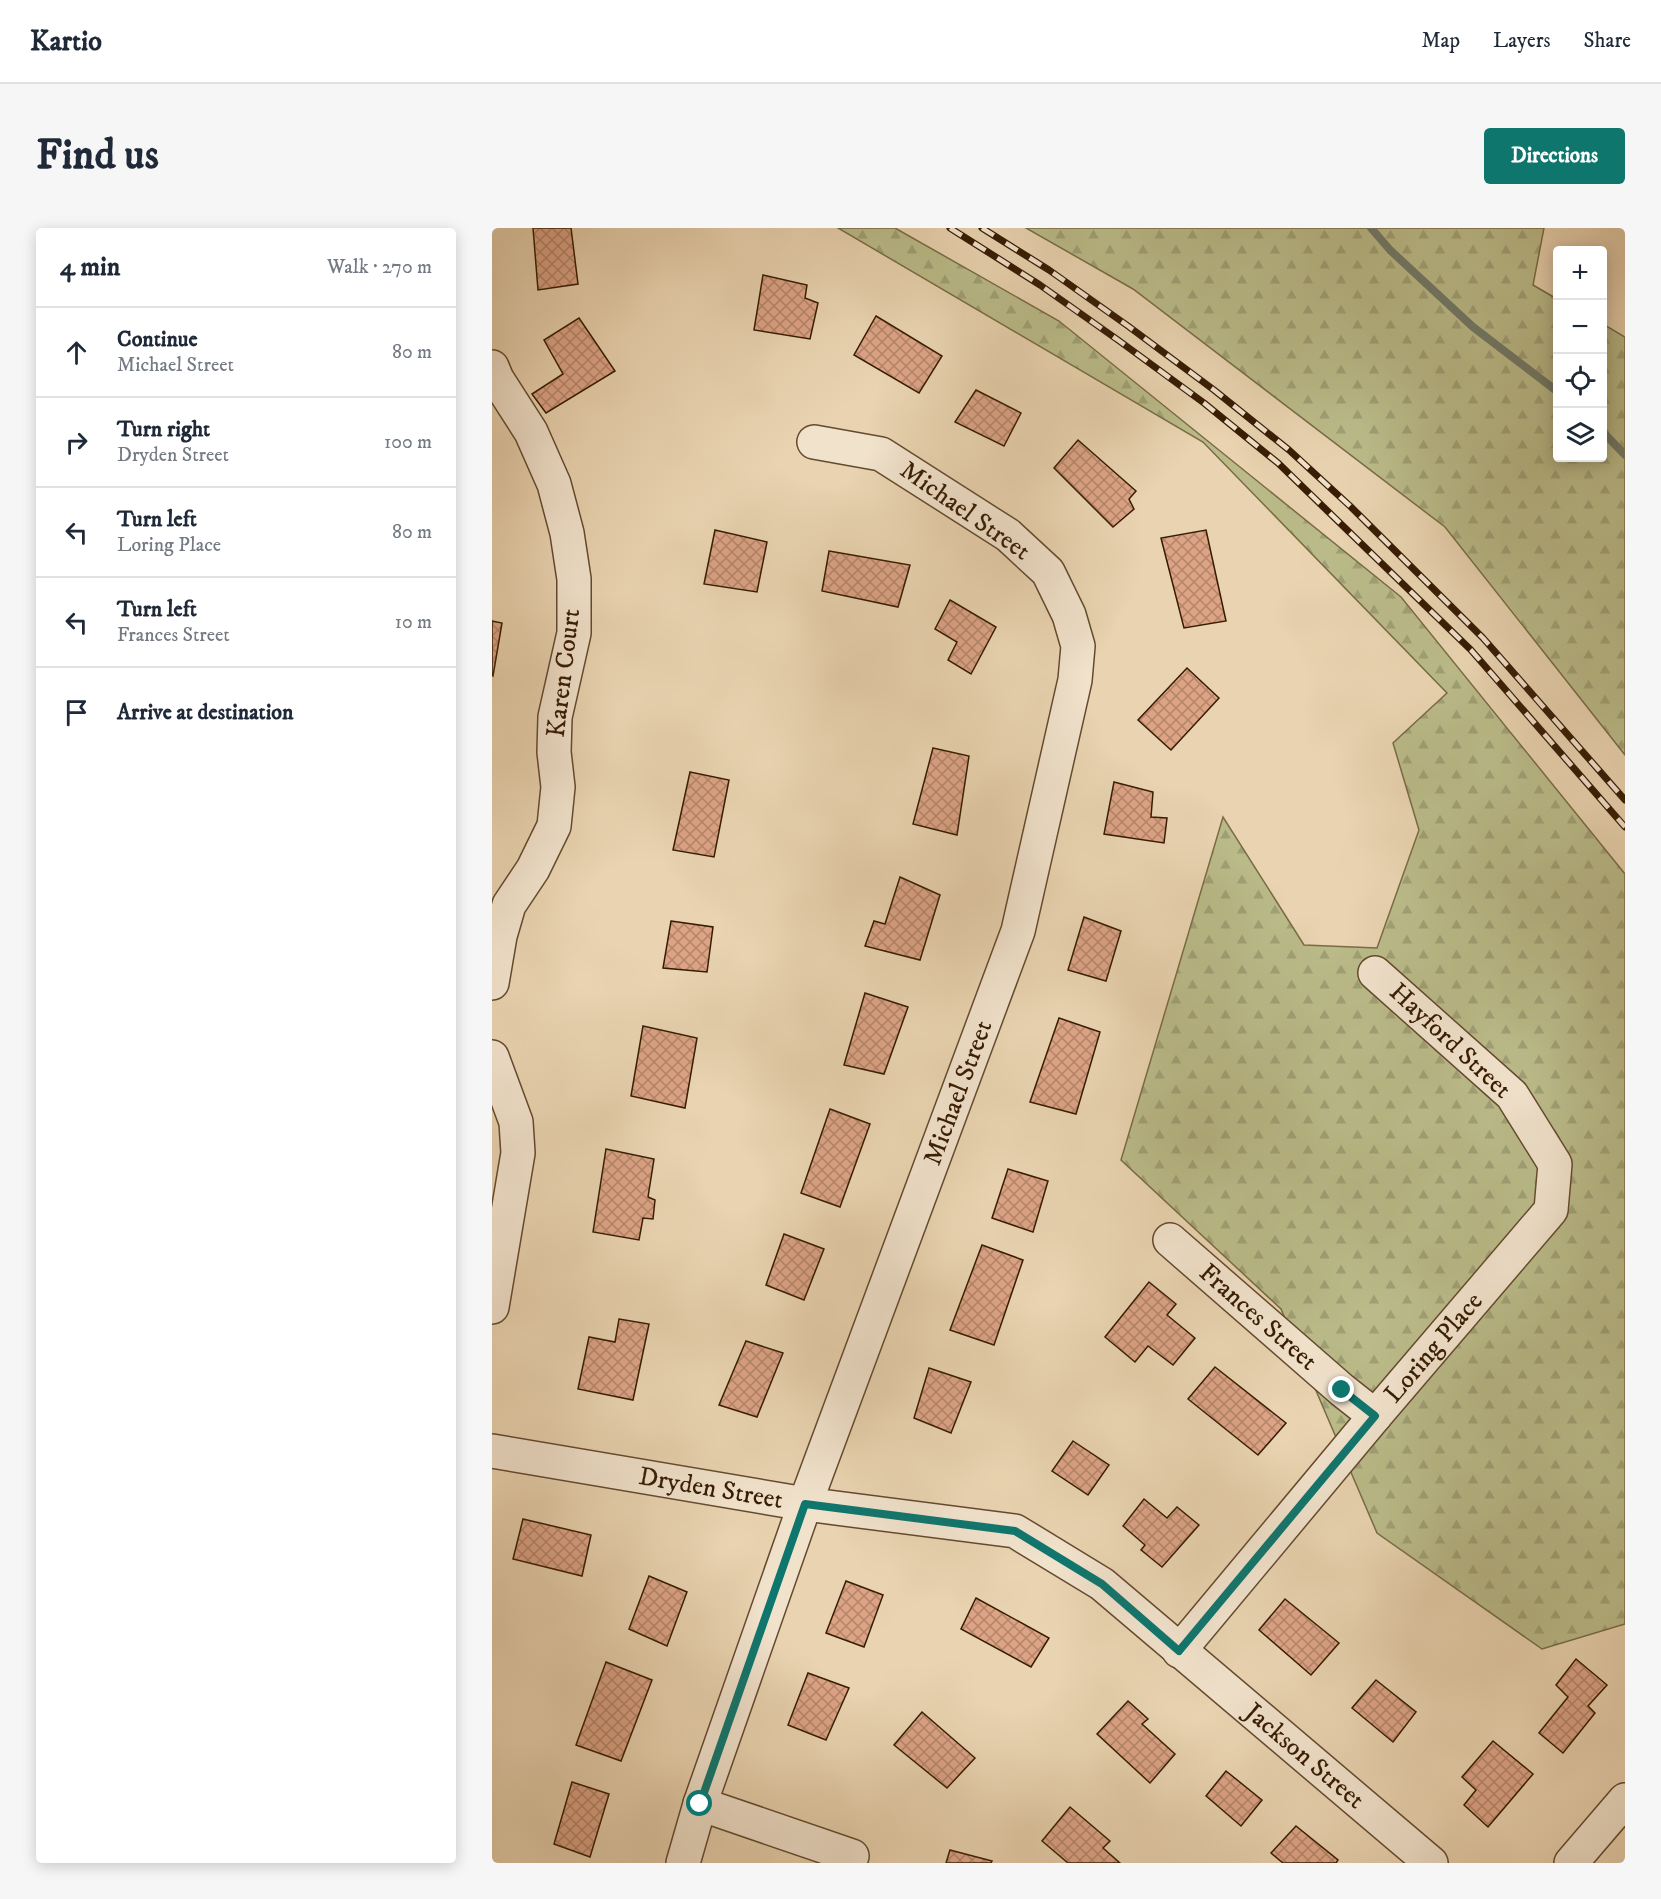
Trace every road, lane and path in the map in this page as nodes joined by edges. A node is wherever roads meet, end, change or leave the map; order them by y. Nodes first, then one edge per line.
1 (492, 367) edge
2 (814, 442) dead end
3 (1375, 973) dead end
4 (492, 983) edge
5 (492, 1057) edge
6 (1551, 1210) joint
7 (1170, 1240) dead end
8 (492, 1307) edge
9 (1375, 1416) junction
10 (492, 1451) edge
11 (805, 1504) junction
12 (1179, 1651) junction
13 (1625, 1800) edge
14 (700, 1804) junction
15 (852, 1856) dead end
16 (684, 1863) edge
17 (1431, 1863) edge
18 (1571, 1863) edge

1 - 4 street, Karen Court
2 - 11 street, Michael Street
3 - 6 street, Hayford Street
5 - 8 street
6 - 9 street, Loring Place
7 - 9 street, Frances Street
9 - 12 street, Loring Place
10 - 11 street, Dryden Street
11 - 12 street, Dryden Street
11 - 14 street, Michael Street
12 - 17 street, Jackson Street
13 - 18 street
14 - 15 street
14 - 16 street, Michael Street

